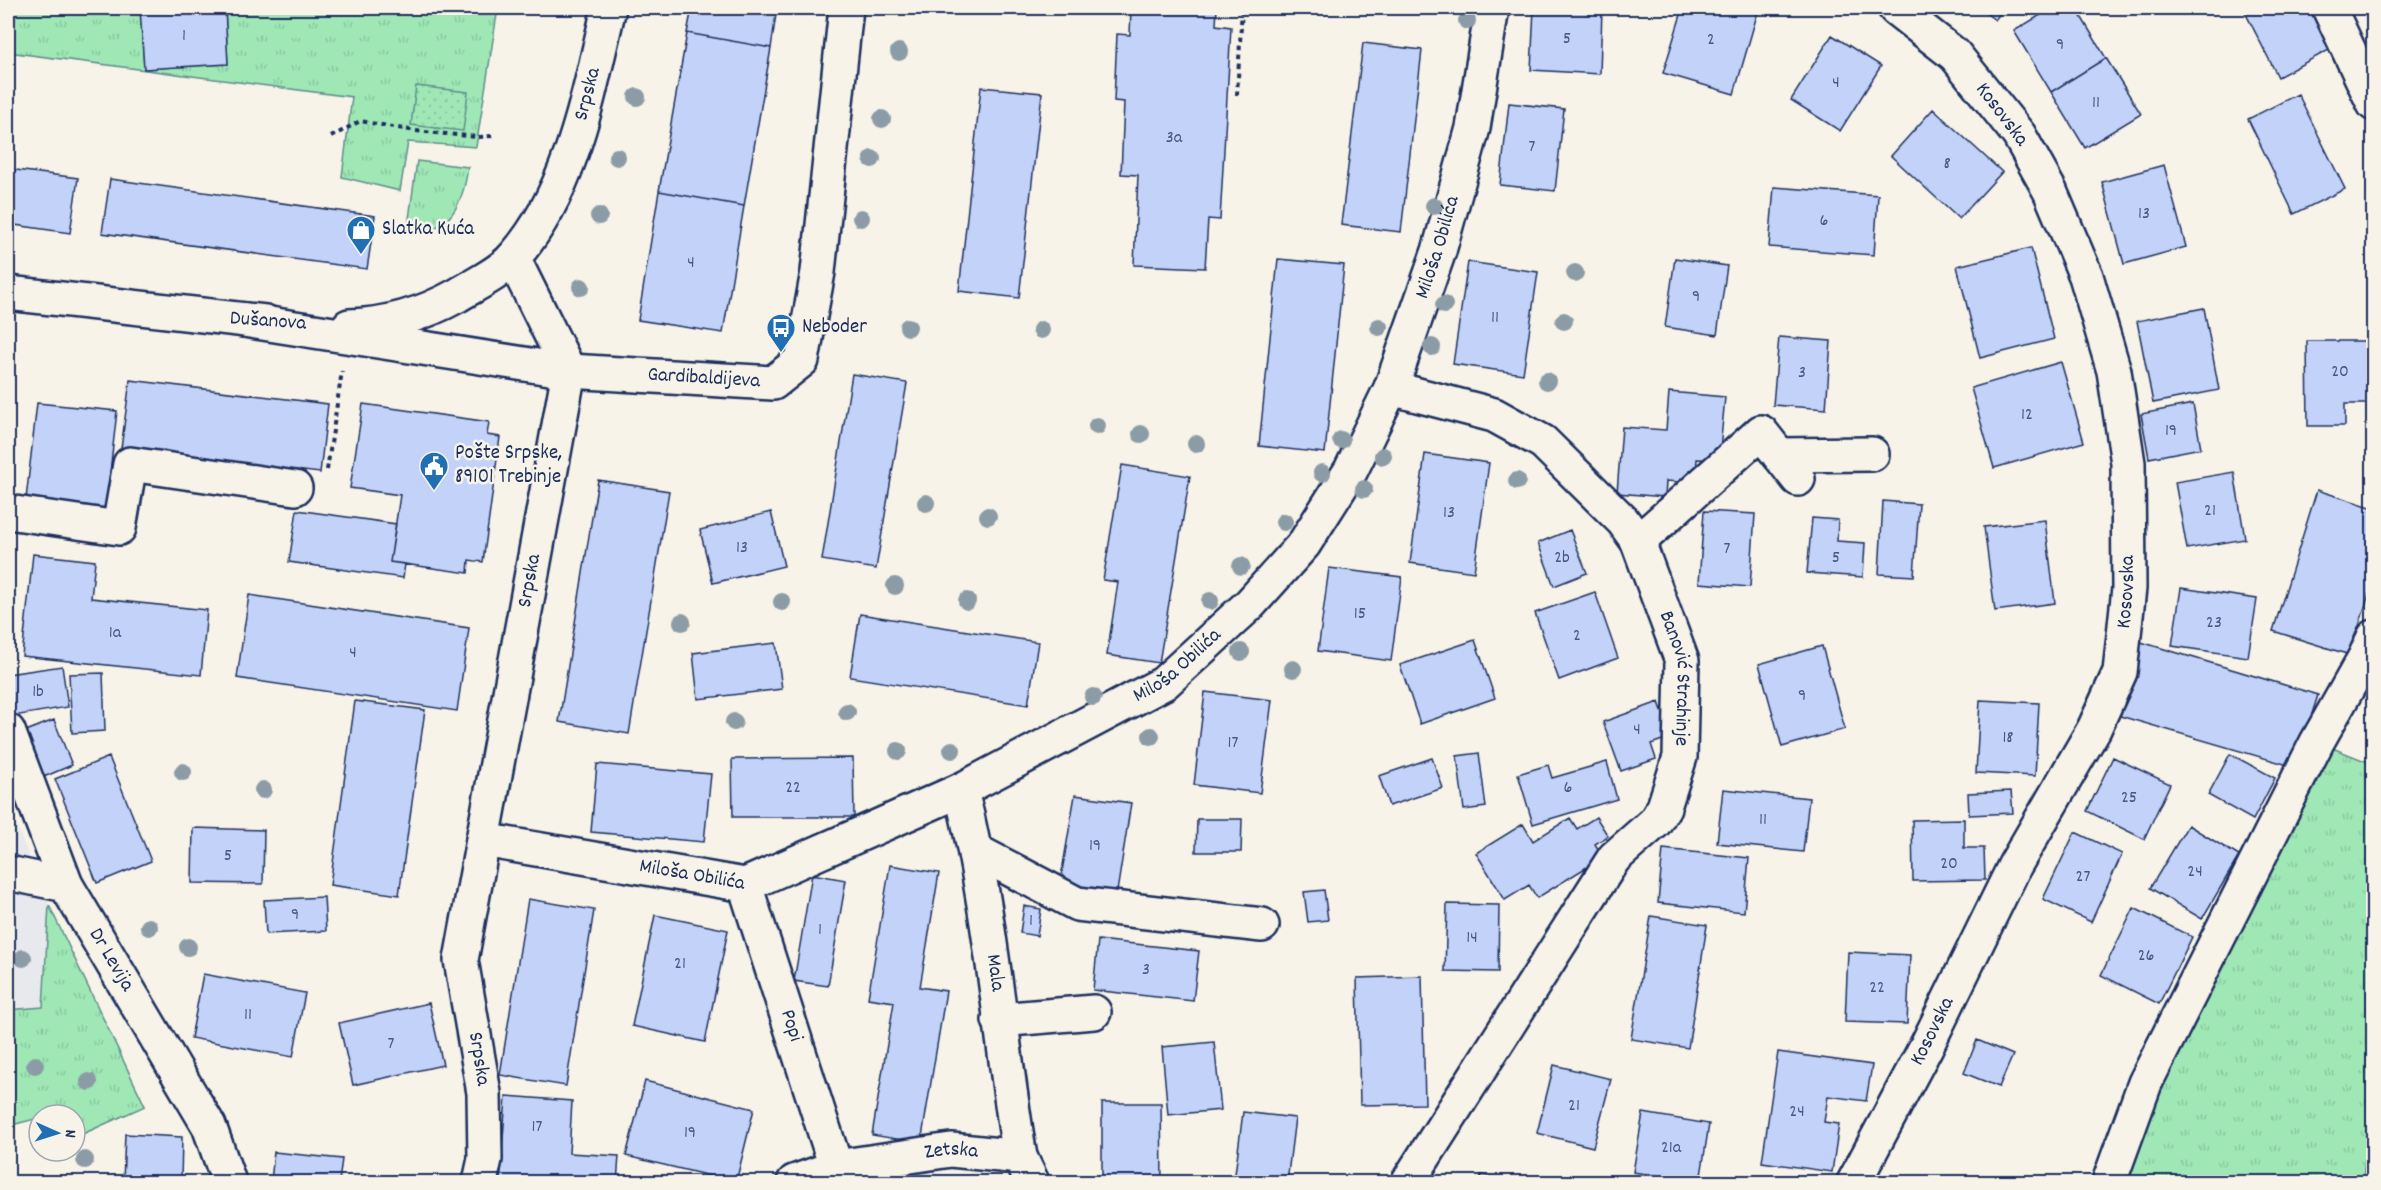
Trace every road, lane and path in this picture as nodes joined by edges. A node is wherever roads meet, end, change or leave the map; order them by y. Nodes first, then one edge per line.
1 (609, 8) edge
2 (846, 8) edge
3 (1242, 8) edge
4 (1492, 8) edge
5 (1895, 8) edge
6 (2330, 8) edge
7 (1237, 95) dead end
8 (2373, 104) edge
9 (493, 136) dead end
10 (331, 137) dead end
11 (513, 258) junction
12 (8, 293) edge
13 (244, 320) junction
14 (347, 336) junction
15 (570, 371) junction
16 (1391, 388) junction
17 (1872, 454) dead end
18 (295, 488) joint
19 (8, 512) edge
20 (1638, 542) junction
21 (2373, 637) edge
22 (8, 731) edge
23 (961, 790) junction
24 (483, 840) junction
25 (976, 850) junction
26 (8, 873) edge
27 (66, 885) junction
28 (745, 885) junction
29 (1262, 925) dead end
30 (1094, 1012) dead end
31 (999, 1020) junction
32 (1026, 1170) edge
33 (838, 1175) edge
34 (229, 1182) edge
35 (480, 1182) edge
36 (794, 1182) edge
37 (1408, 1182) edge
38 (1854, 1182) edge
39 (2109, 1182) edge

1 - 11 street, Srpska
2 - 15 street, Gardibaldijeva
3 - 7 path
4 - 16 street, Miloša Obilića
5 - 38 street, Kosovska
6 - 8 street
9 - 10 path
11 - 13 street, Dušanova
11 - 15 street
12 - 13 street, Dušanova
13 - 14 street, Gardibaldijeva
14 - 15 street, Gardibaldijeva
14 - 18 path
15 - 24 street, Srpska
16 - 20 street, Banović Strahinje
16 - 23 street, Miloša Obilića
17 - 20 street
18 - 19 street
20 - 37 street, Banović Strahinje
21 - 39 street
22 - 27 street, Dr Levija
23 - 25 street, Mala
23 - 28 street, Miloša Obilića
24 - 28 street, Miloša Obilića
24 - 35 street, Srpska
25 - 29 street
25 - 31 street, Mala
26 - 27 street
27 - 34 street, Dr Levija
28 - 33 street, Popi
30 - 31 street
31 - 32 street, Mala
32 - 33 street, Zetska
33 - 36 street

